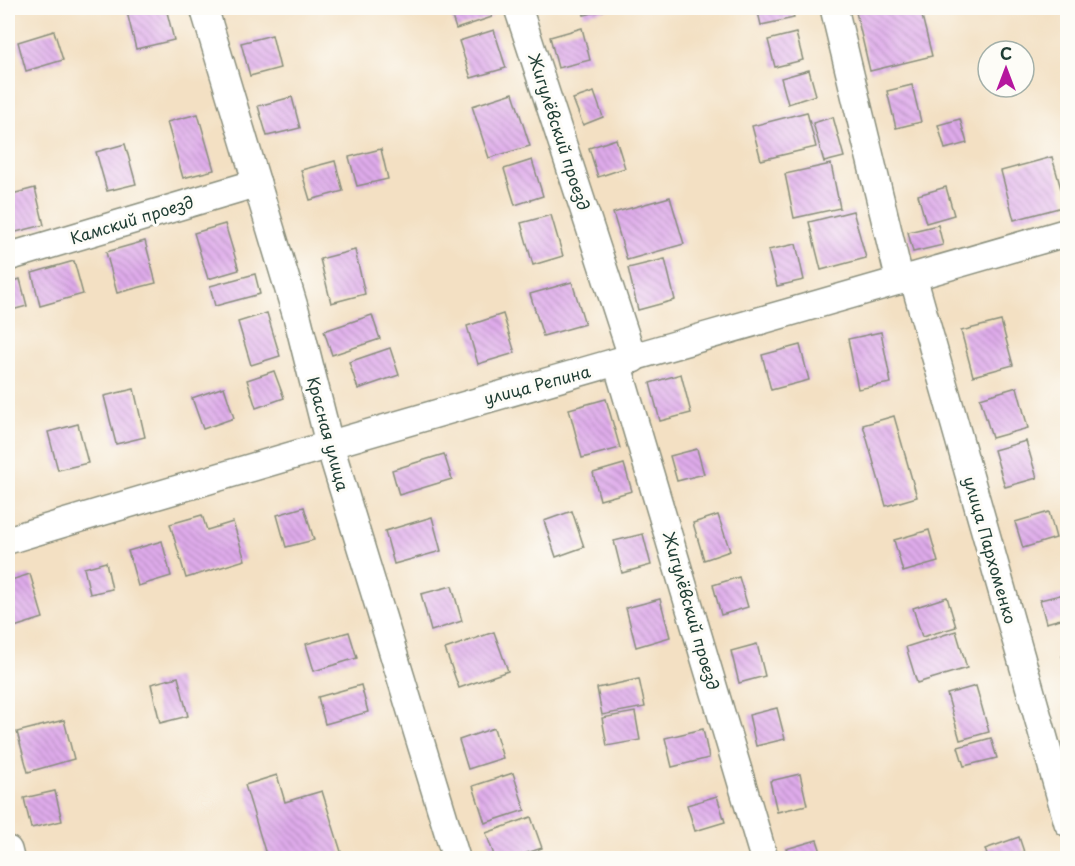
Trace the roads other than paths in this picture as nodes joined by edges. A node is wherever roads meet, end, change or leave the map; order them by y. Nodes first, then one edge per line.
1 (204, 8) edge
2 (518, 8) edge
3 (834, 8) edge
4 (257, 183) junction
5 (1068, 232) edge
6 (8, 257) edge
7 (907, 279) junction
8 (625, 361) junction
9 (329, 443) junction
10 (8, 540) edge
11 (1068, 823) edge
12 (8, 850) edge
13 (10, 858) edge
14 (456, 858) edge
15 (764, 858) edge

1 - 4 street, Красная улица
2 - 8 street, Жигулёвский проезд
3 - 7 street, улица Пархоменко
4 - 6 street, Камский проезд
4 - 9 street, Красная улица
5 - 7 street, улица Репина
7 - 8 street, улица Репина
7 - 11 street, улица Пархоменко
8 - 9 street, улица Репина
8 - 15 street, Жигулёвский проезд
9 - 10 street, улица Репина
9 - 14 street, Красная улица
12 - 13 street

